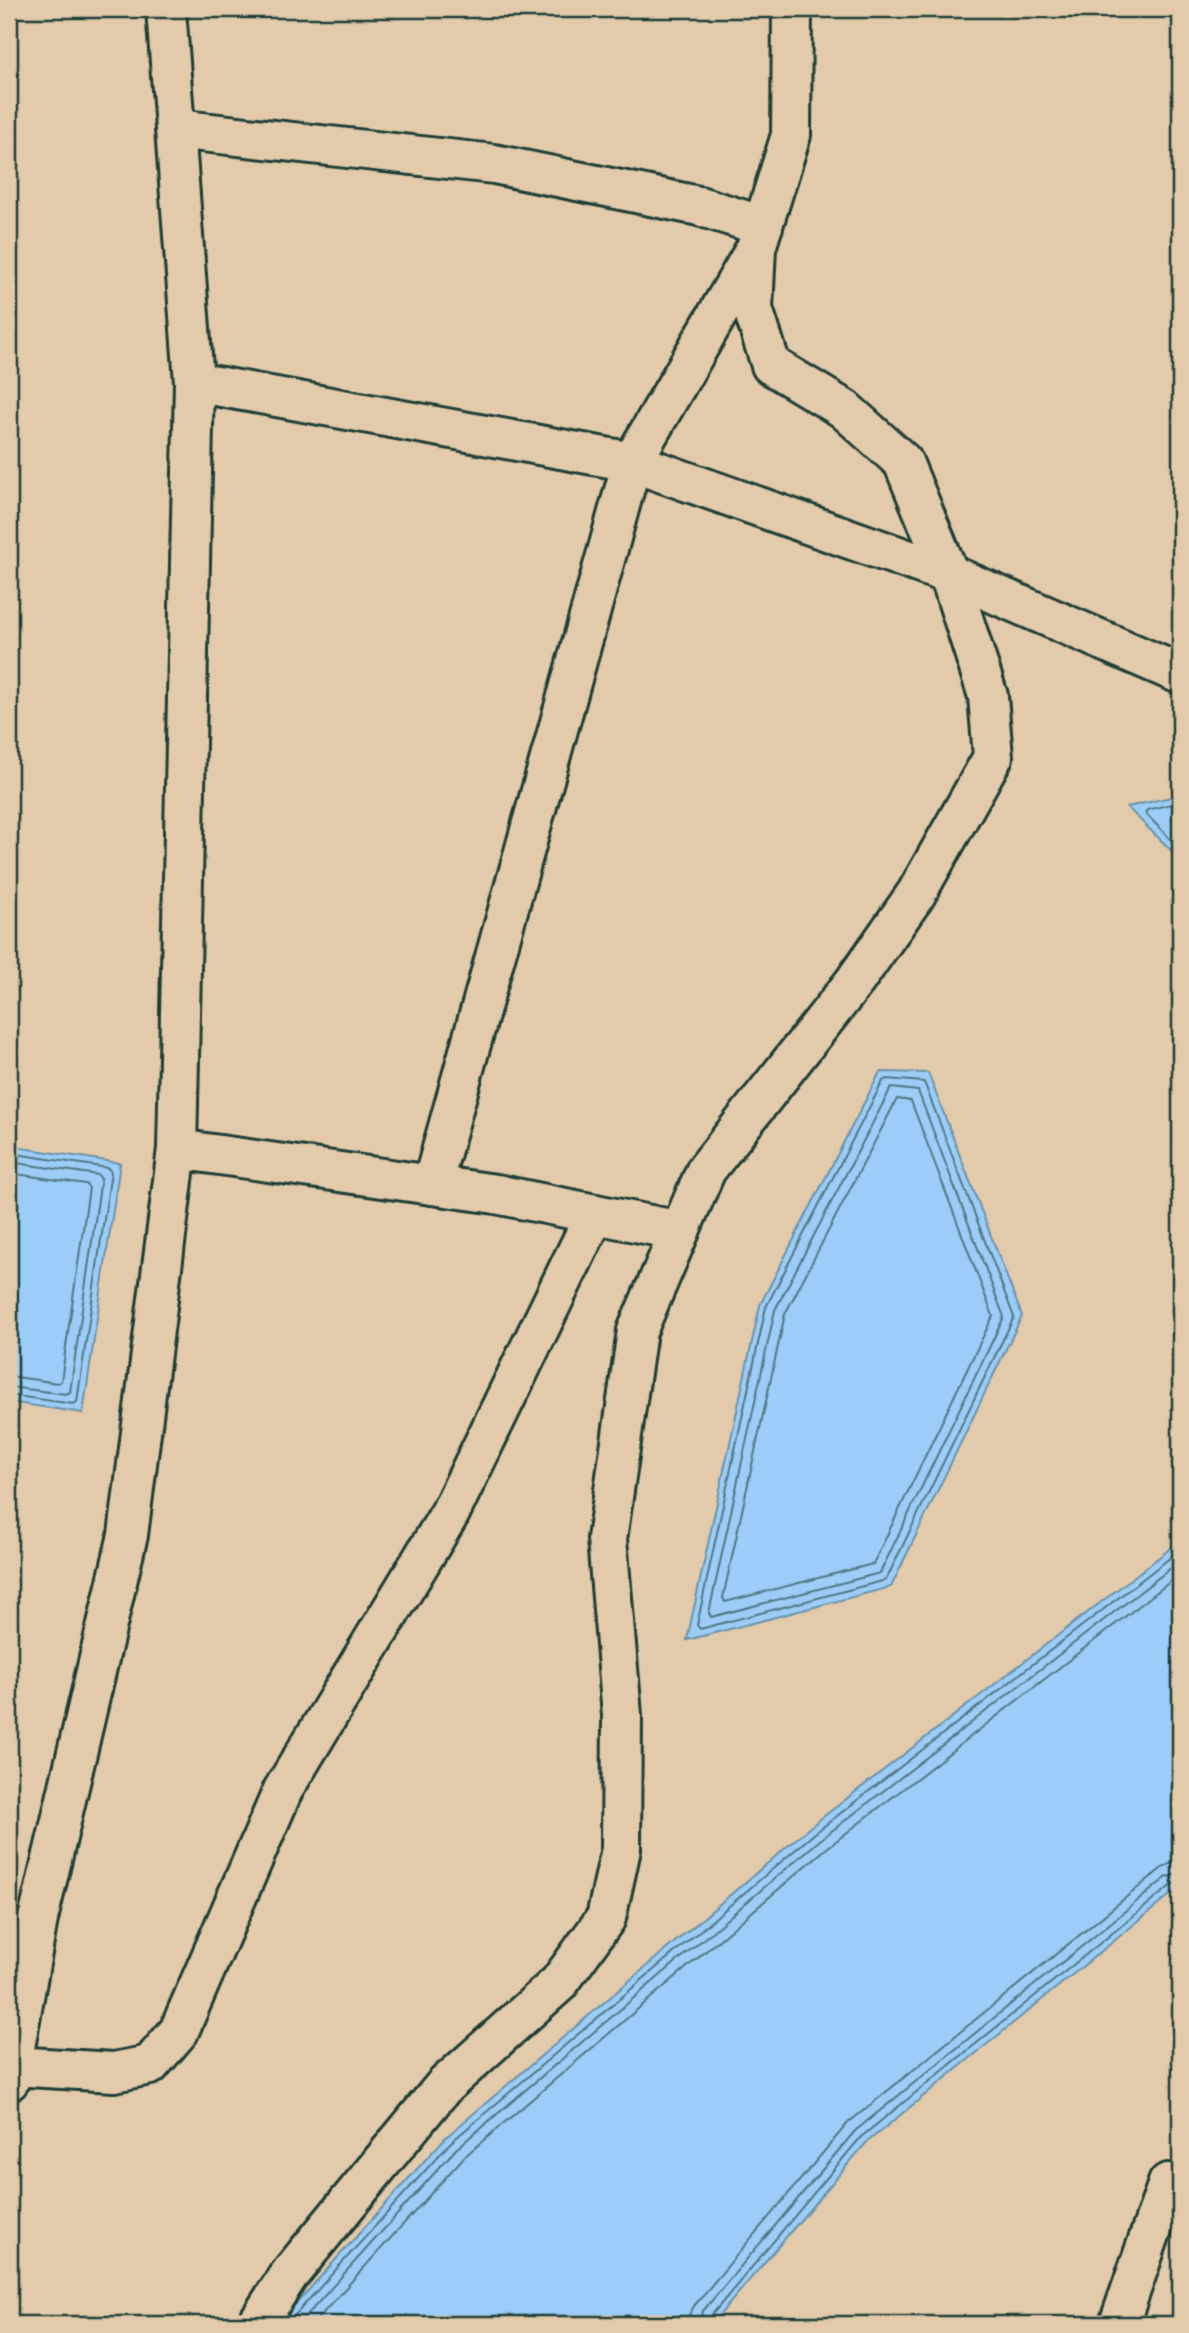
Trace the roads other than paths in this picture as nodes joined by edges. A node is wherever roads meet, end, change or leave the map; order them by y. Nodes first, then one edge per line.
1 (166, 9) edge
2 (792, 9) edge
3 (175, 129) junction
4 (760, 237) junction
5 (194, 382) junction
6 (632, 462) junction
7 (949, 574) junction
8 (1180, 674) edge
9 (177, 1149) junction
10 (432, 1185) junction
11 (595, 1214) junction
12 (680, 1231) junction
13 (10, 2073) edge
14 (1180, 2186) edge
15 (257, 2324) edge
16 (1119, 2324) edge

1 - 3 street
2 - 4 street
3 - 4 street
3 - 5 street
4 - 6 street
4 - 7 street
5 - 6 street
5 - 9 street
6 - 7 street
6 - 10 street
7 - 8 street
7 - 12 street
9 - 10 street
9 - 13 street
10 - 11 street
11 - 12 street
11 - 13 street
12 - 15 street
14 - 16 street

